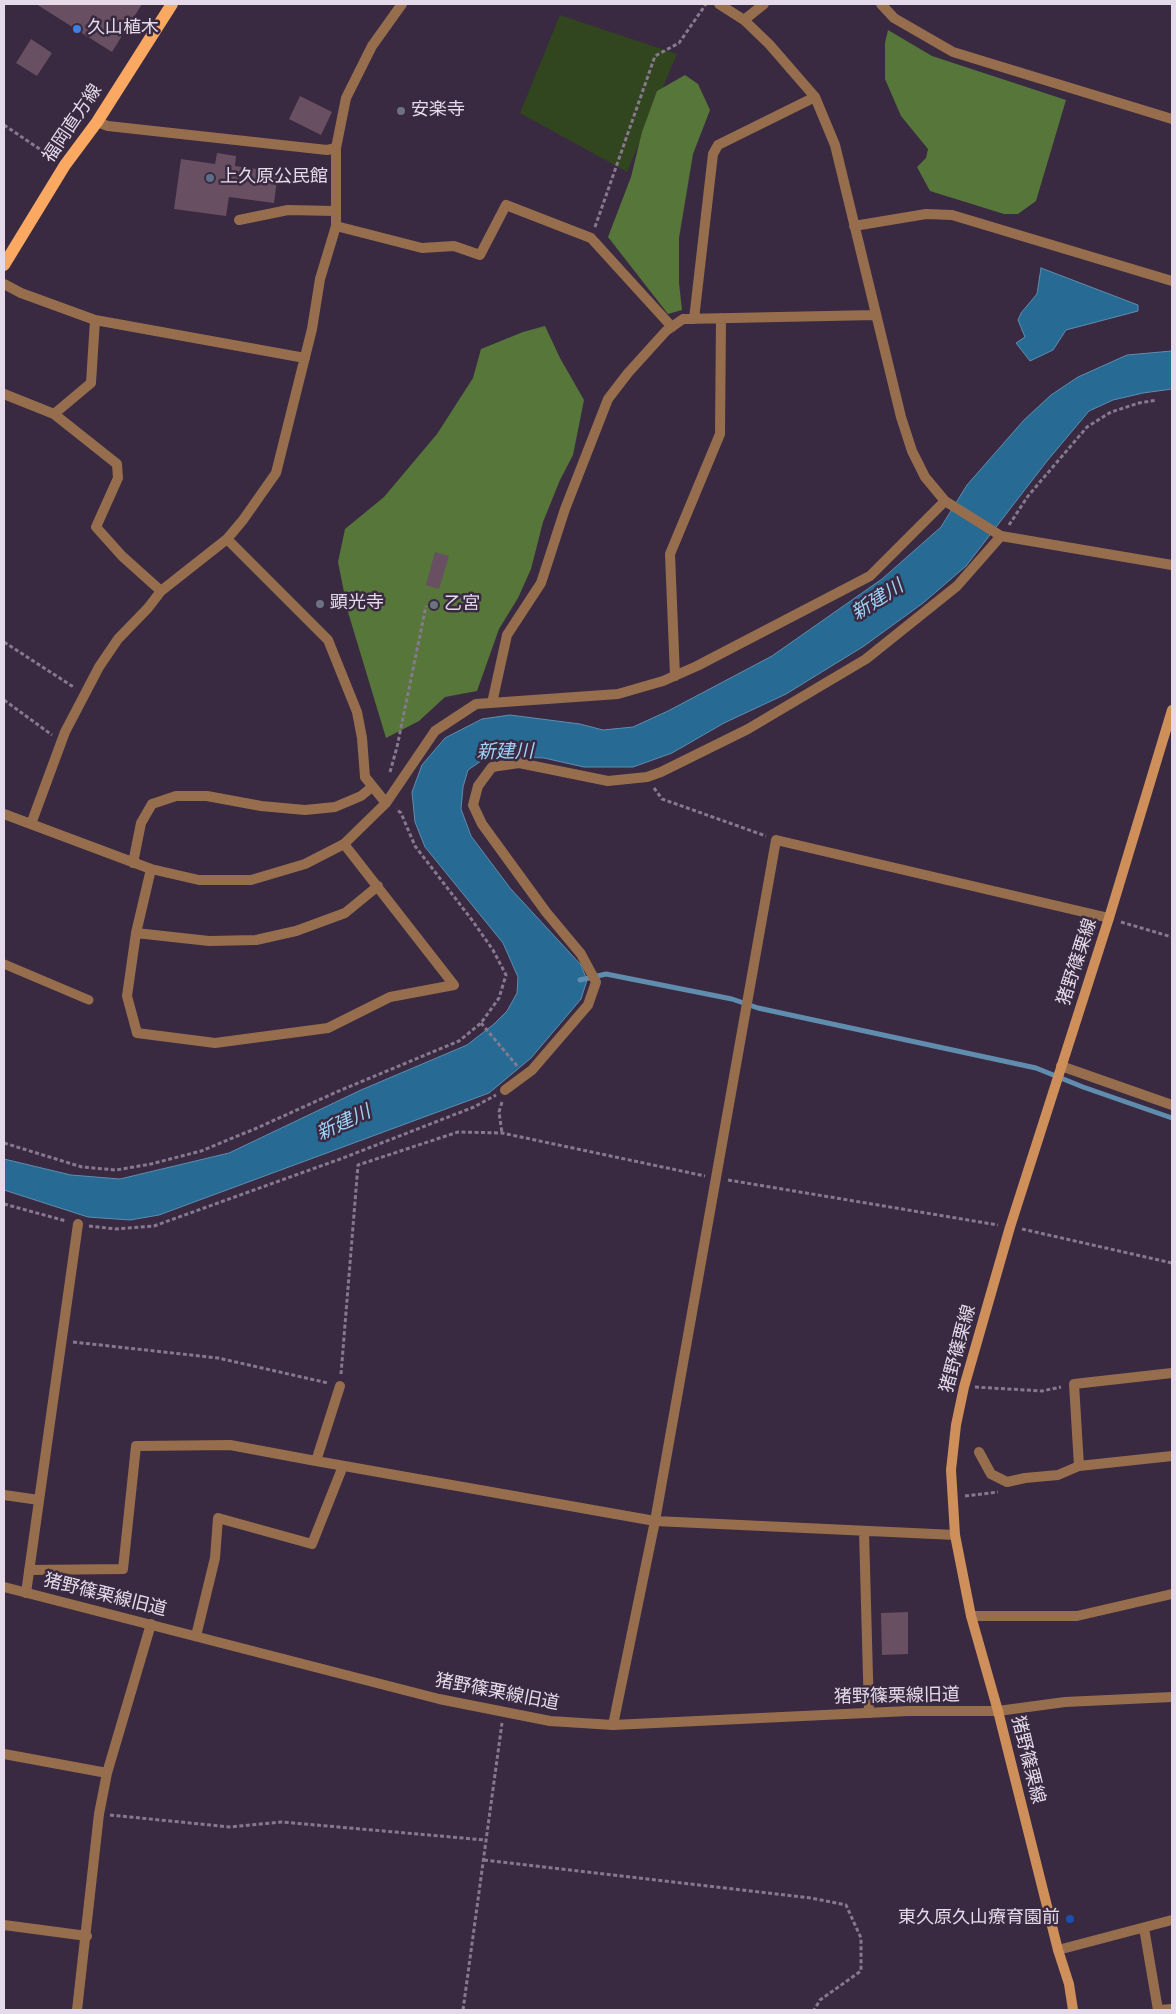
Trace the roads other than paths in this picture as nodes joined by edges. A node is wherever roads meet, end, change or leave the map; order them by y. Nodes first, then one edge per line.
1 (172, 4) edge
2 (402, 4) edge
3 (719, 4) edge
4 (764, 4) edge
5 (881, 4) edge
6 (744, 20) junction
7 (815, 96) junction
8 (1172, 119) edge
9 (96, 122) junction
10 (336, 148) junction
11 (335, 211) junction
12 (240, 220) dead end
13 (336, 226) junction
14 (854, 226) junction
15 (4, 264) edge
16 (1172, 281) edge
17 (4, 284) edge
18 (876, 315) junction
19 (721, 318) junction
20 (694, 319) junction
21 (95, 320) junction
22 (672, 327) junction
23 (305, 358) junction
24 (4, 394) edge
25 (54, 414) junction
26 (945, 501) junction
27 (1001, 536) junction
28 (227, 539) junction
29 (1172, 565) edge
30 (161, 591) junction
31 (675, 676) junction
32 (492, 703) junction
33 (1172, 710) edge
34 (372, 787) junction
35 (386, 804) junction
36 (4, 814) edge
37 (31, 824) junction
38 (344, 844) junction
39 (133, 863) junction
40 (151, 869) junction
41 (378, 886) junction
42 (1109, 918) junction
43 (136, 933) junction
44 (4, 964) edge
45 (89, 1000) dead end
46 (1062, 1066) junction
47 (505, 1090) road end
48 (1172, 1105) edge
49 (78, 1224) road end
50 (1172, 1373) edge
51 (340, 1386) road end
52 (979, 1452) dead end
53 (1172, 1456) edge
54 (316, 1462) junction
55 (343, 1466) junction
56 (1079, 1466) junction
57 (4, 1495) edge
58 (40, 1500) junction
59 (656, 1522) junction
60 (864, 1531) junction
61 (955, 1535) junction
62 (30, 1570) junction
63 (4, 1587) edge
64 (26, 1593) junction
65 (1172, 1594) edge
66 (971, 1616) junction
67 (151, 1624) junction
68 (196, 1636) junction
69 (1172, 1697) edge
70 (998, 1711) junction
71 (869, 1713) junction
72 (613, 1725) junction
73 (4, 1754) edge
74 (107, 1773) junction
75 (1172, 1920) edge
76 (4, 1925) edge
77 (1144, 1928) junction
78 (87, 1936) junction
79 (1058, 1950) junction
80 (1172, 2009) edge
81 (77, 2010) edge
82 (1073, 2010) edge
83 (1159, 2010) edge

1 - 9 main road, 福岡直方線
2 - 10 street
3 - 6 street
4 - 6 street
5 - 8 street
6 - 7 street
7 - 14 street
7 - 20 street
9 - 10 street
9 - 15 main road, 福岡直方線
10 - 11 street
11 - 12 street
11 - 13 street
13 - 22 street
13 - 23 street
14 - 16 street
14 - 18 street
17 - 21 street
18 - 19 street
18 - 26 street
19 - 20 street
19 - 31 street
20 - 22 street
21 - 23 street
21 - 25 street
22 - 32 street
23 - 28 street
24 - 25 street
25 - 30 street
26 - 27 street
26 - 31 street
27 - 29 street
27 - 47 street
28 - 30 street
28 - 34 street
30 - 37 street
31 - 32 street
32 - 35 street
33 - 42 main road, 猪野篠栗線
34 - 35 street
34 - 39 street
35 - 38 street
36 - 37 street
37 - 39 street
38 - 40 street
38 - 41 street
39 - 40 street
40 - 43 street
41 - 43 street
41 - 43 street
42 - 46 main road, 猪野篠栗線
42 - 59 street
44 - 45 lane
46 - 48 street
46 - 61 main road, 猪野篠栗線
49 - 58 street
50 - 56 street
51 - 54 street
52 - 56 street
53 - 56 street
54 - 55 street
54 - 62 street
55 - 59 street
55 - 68 street
57 - 58 street
58 - 62 street
59 - 60 street
59 - 72 street
60 - 61 street
60 - 71 street
61 - 66 main road, 猪野篠栗線
62 - 64 street
63 - 64 street, 猪野篠栗線旧道
64 - 67 street, 猪野篠栗線旧道
65 - 66 street
66 - 70 main road, 猪野篠栗線
67 - 68 street, 猪野篠栗線旧道
67 - 74 street
68 - 72 street, 猪野篠栗線旧道
69 - 70 street, 猪野篠栗線旧道
70 - 71 street, 猪野篠栗線旧道
70 - 79 main road, 猪野篠栗線
71 - 72 street, 猪野篠栗線旧道
73 - 74 street
74 - 78 street
75 - 77 street
76 - 78 street
77 - 79 street
77 - 83 street
78 - 81 street
79 - 82 main road, 猪野篠栗線
80 - 83 street

